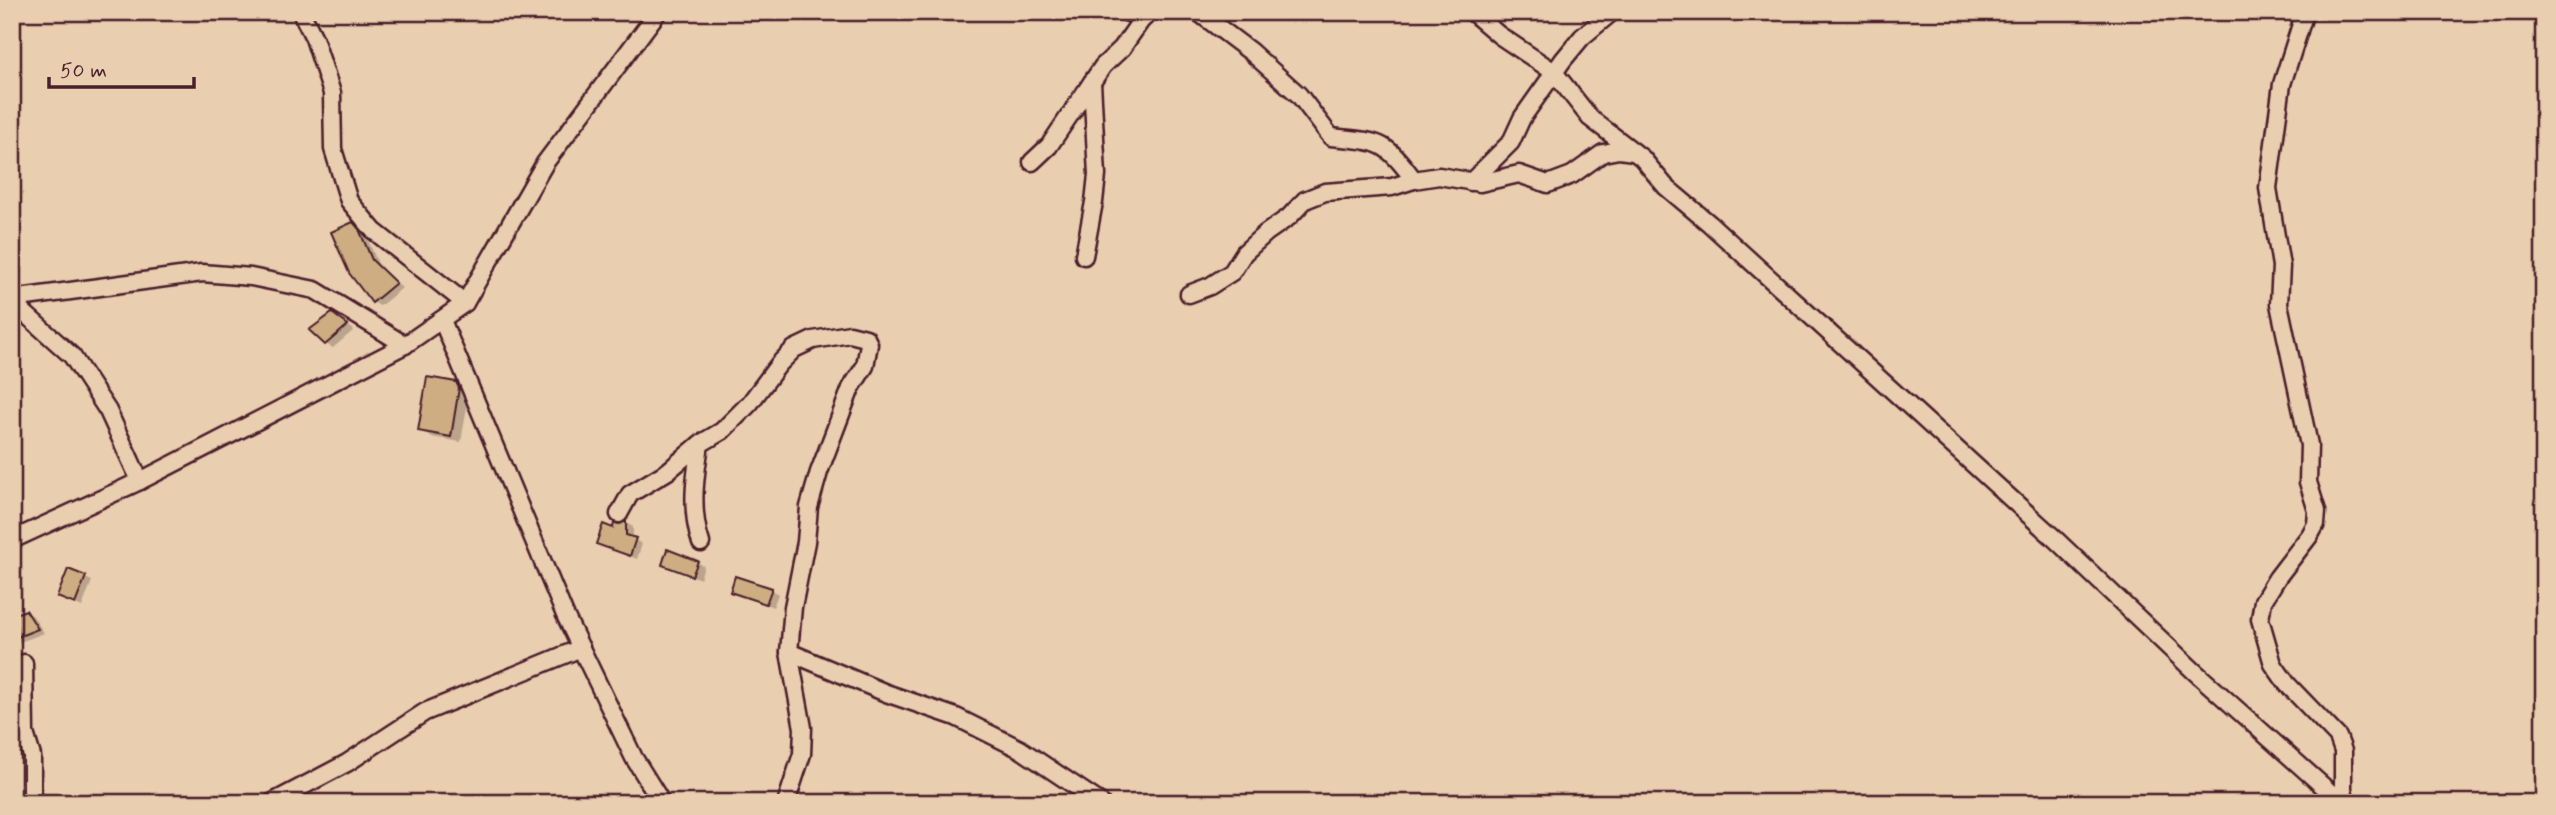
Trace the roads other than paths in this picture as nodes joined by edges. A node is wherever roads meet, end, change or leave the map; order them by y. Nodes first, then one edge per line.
1 (301, 12) edge
2 (658, 12) edge
3 (1126, 12) edge
4 (1198, 12) edge
5 (1472, 12) edge
6 (1612, 12) edge
7 (2305, 12) edge
8 (1146, 15) edge
9 (1554, 72) junction
10 (1092, 82) junction
11 (1634, 152) junction
12 (1032, 162) dead end
13 (1414, 180) junction
14 (1471, 182) junction
15 (1084, 256) dead end
16 (1189, 294) dead end
17 (12, 301) edge
18 (465, 303) junction
19 (442, 320) junction
20 (405, 345) junction
21 (700, 444) junction
22 (139, 481) junction
23 (619, 514) dead end
24 (12, 540) edge
25 (701, 543) dead end
26 (581, 648) junction
27 (789, 652) junction
28 (24, 663) dead end
29 (32, 803) edge
30 (271, 803) edge
31 (662, 803) edge
32 (786, 803) edge
33 (1101, 803) edge
34 (2344, 803) edge

1 - 18 street
2 - 18 street
3 - 8 street
4 - 13 street
5 - 9 street
6 - 9 street
7 - 34 street
8 - 10 street
9 - 11 street
9 - 14 street
10 - 12 street
10 - 15 street
11 - 14 street
11 - 34 street
13 - 14 street
13 - 16 street
17 - 20 street
17 - 22 street
18 - 19 street
19 - 20 street
19 - 26 street
20 - 22 street
21 - 23 street
21 - 25 street
21 - 27 street
22 - 24 street
26 - 30 street
26 - 31 street
27 - 32 street
27 - 33 street
28 - 29 street

